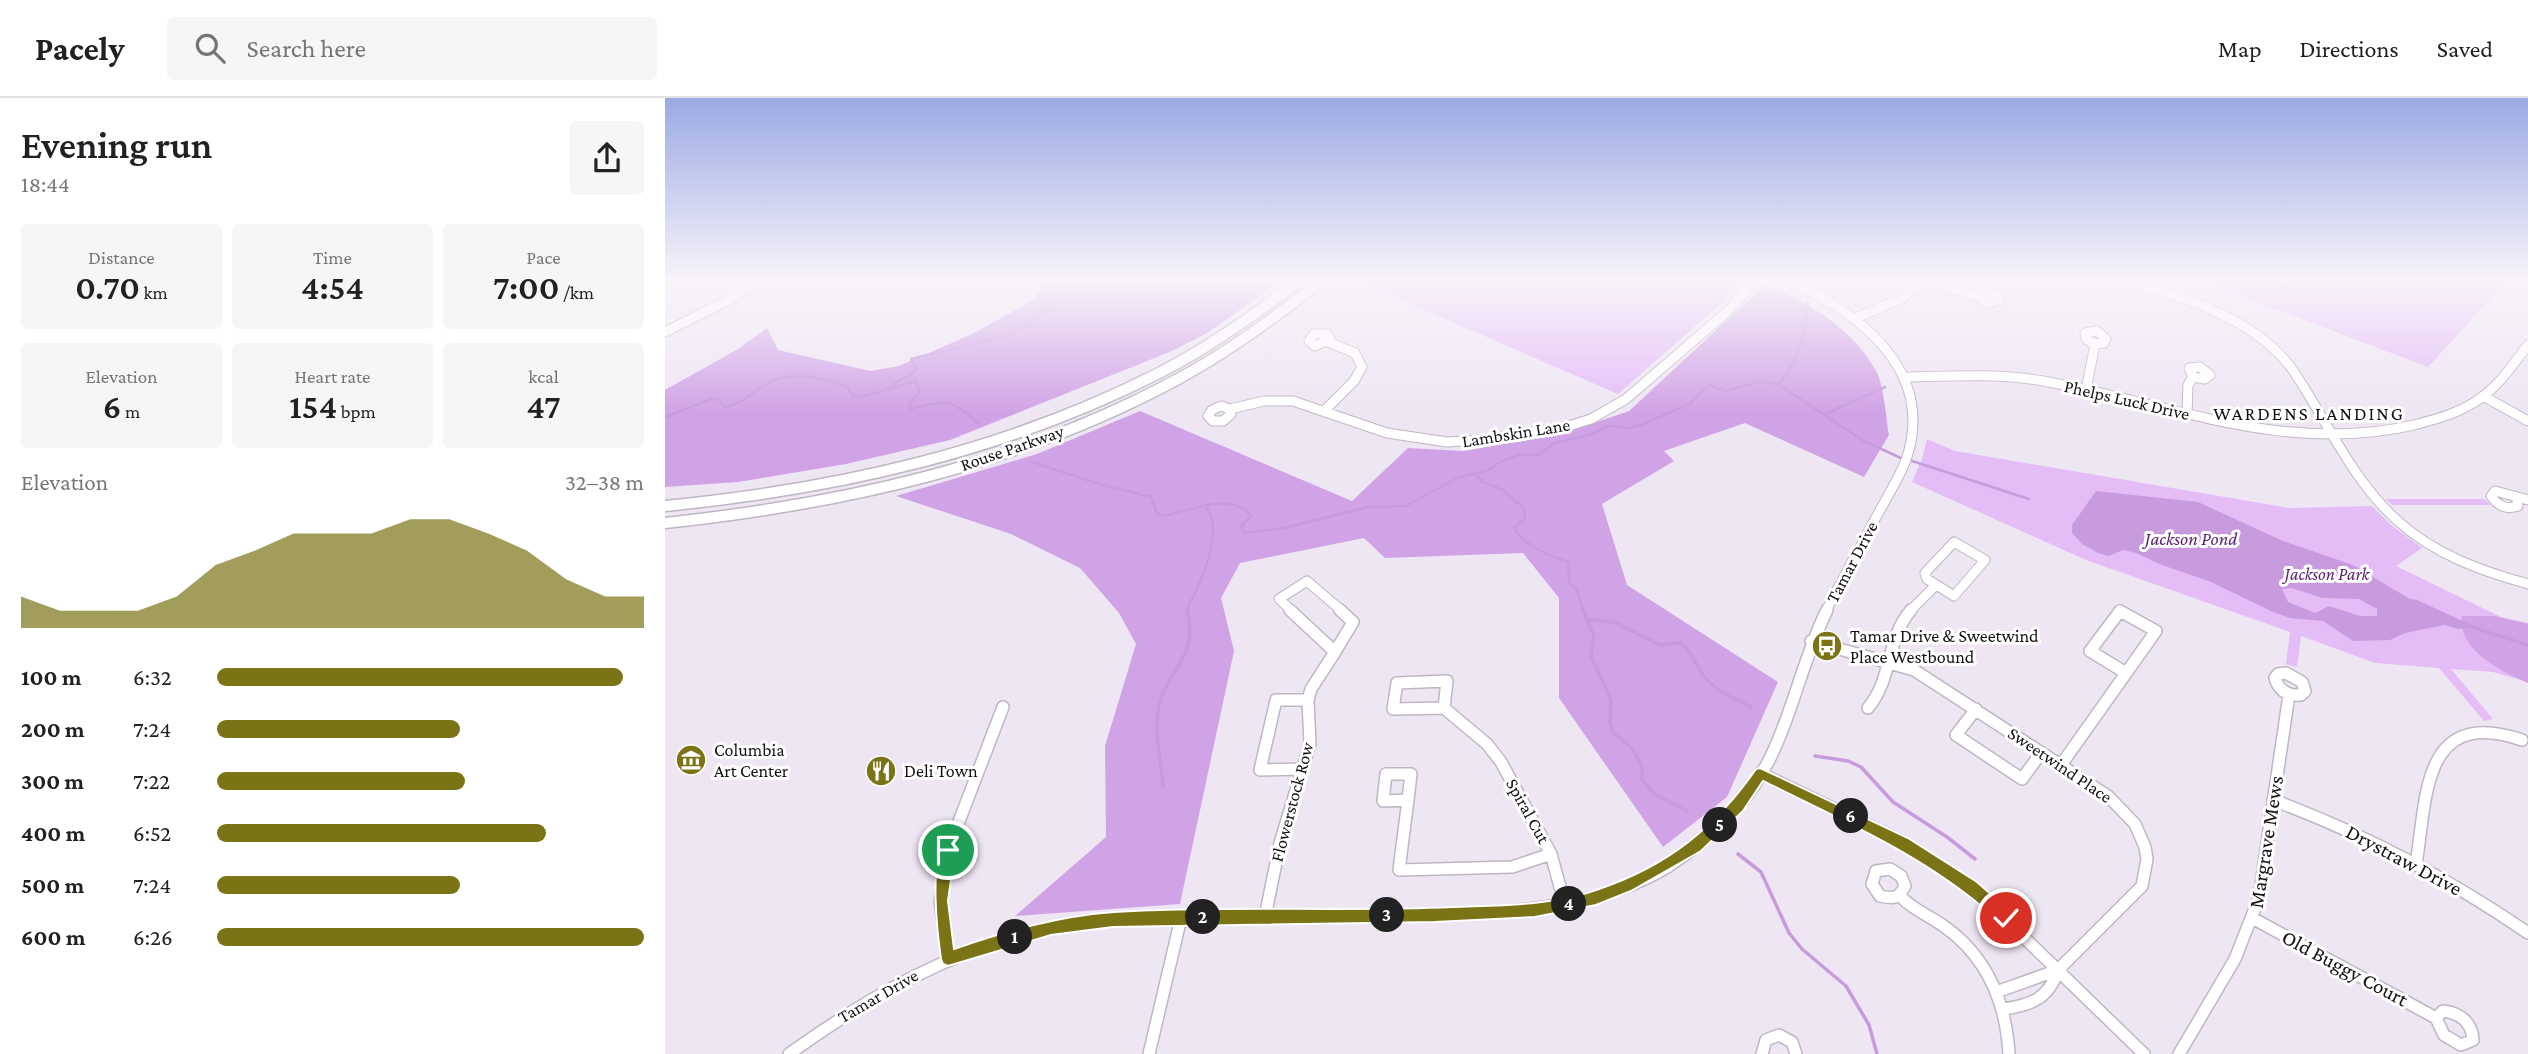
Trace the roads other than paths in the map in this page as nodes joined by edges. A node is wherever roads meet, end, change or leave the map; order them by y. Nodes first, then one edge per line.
1 (1239, 325) edge
2 (1263, 325) edge
3 (1712, 325) edge
4 (1863, 325) edge
5 (2240, 325) edge
6 (1328, 342) dead end
7 (2095, 344) dead end
8 (2528, 345) edge
9 (1905, 377) junction
10 (2193, 377) dead end
11 (2086, 390) junction
12 (2483, 396) junction
13 (1230, 410) dead end
14 (1324, 411) junction
15 (2187, 414) junction
16 (2528, 421) edge
17 (2334, 434) junction
18 (665, 506) edge
19 (665, 523) edge
20 (2528, 584) edge
21 (1935, 585) junction
22 (1811, 641) junction
23 (1335, 652) junction
24 (1889, 662) junction
25 (2126, 673) junction
26 (2289, 695) dead end
27 (1308, 700) junction
28 (1003, 707) dead end
29 (1444, 708) junction
30 (1868, 708) dead end
31 (1976, 709) junction
32 (2522, 740) dead end
33 (2041, 753) junction
34 (2061, 765) junction
35 (1303, 769) junction
36 (1760, 774) junction
37 (1408, 800) dead end
38 (2273, 800) junction
39 (1551, 854) junction
40 (2416, 865) junction
41 (1900, 896) dead end
42 (1565, 905) junction
43 (1265, 917) junction
44 (1181, 918) junction
45 (2254, 919) junction
46 (2528, 933) edge
47 (948, 959) junction
48 (2057, 970) junction
49 (1999, 991) junction
50 (2004, 1009) junction
51 (2435, 1018) dead end
52 (789, 1054) edge
53 (1149, 1054) edge
54 (1762, 1054) edge
55 (1796, 1054) edge
56 (2009, 1054) edge
57 (2144, 1054) edge
58 (2179, 1054) edge

1 - 18 main road, Rouse Parkway
2 - 19 main road, Rouse Parkway
3 - 14 street, Lambskin Lane
4 - 9 street, Tamar Drive
5 - 17 street
6 - 14 street
7 - 11 street
8 - 12 street, Phelps Luck Drive
9 - 11 street, Phelps Luck Drive
9 - 22 street, Tamar Drive
10 - 15 street
11 - 15 street, Phelps Luck Drive
12 - 16 street
12 - 17 street, Phelps Luck Drive
13 - 14 street, Lambskin Lane
15 - 17 street, Phelps Luck Drive
17 - 20 street
21 - 21 street
21 - 24 street
22 - 24 street, Sweetwind Place
22 - 36 street, Tamar Drive
23 - 23 street, Flowerstock Row
23 - 27 street, Flowerstock Row
24 - 30 street
24 - 31 street, Sweetwind Place
25 - 25 street
25 - 34 street
26 - 38 street, Margrave Mews
27 - 35 street, Flowerstock Row
27 - 35 street
28 - 47 street
29 - 29 street
29 - 39 street, Spiral Cut
31 - 33 street, Sweetwind Place
31 - 33 street
32 - 40 street
33 - 34 street, Sweetwind Place
34 - 48 street, Sweetwind Place
35 - 43 street, Flowerstock Row
36 - 42 street, Tamar Drive
36 - 48 street
37 - 39 street
38 - 40 street, Drystraw Drive
38 - 45 street, Margrave Mews
39 - 42 street, Spiral Cut
40 - 46 street, Drystraw Drive
41 - 49 street
42 - 43 street, Tamar Drive
43 - 44 street, Tamar Drive
44 - 47 street, Tamar Drive
44 - 53 street
45 - 51 street, Old Buggy Court
45 - 58 street, Margrave Mews
47 - 52 street, Tamar Drive
48 - 49 street
48 - 50 street
48 - 57 street
49 - 50 street
50 - 56 street
54 - 55 street

